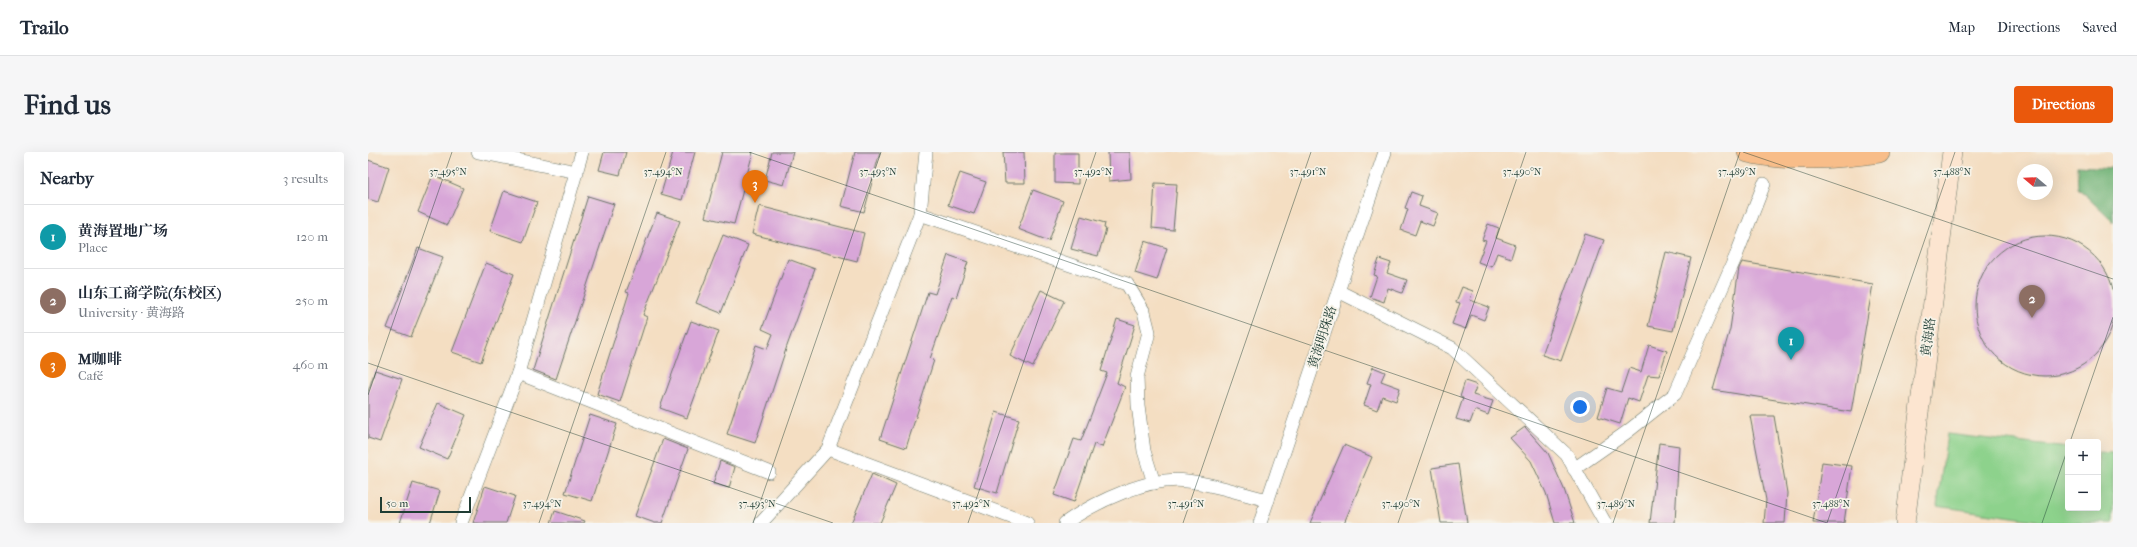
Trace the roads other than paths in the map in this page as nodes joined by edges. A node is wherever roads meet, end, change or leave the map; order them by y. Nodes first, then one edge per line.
1 (478, 152) edge
2 (582, 152) edge
3 (926, 152) edge
4 (1385, 152) edge
5 (1748, 152) edge
6 (1879, 152) edge
7 (1952, 152) edge
8 (577, 172) junction
9 (1764, 184) dead end
10 (920, 214) junction
11 (1338, 291) junction
12 (518, 373) junction
13 (828, 449) junction
14 (1574, 469) junction
15 (769, 472) dead end
16 (1154, 483) junction
17 (1268, 500) junction
18 (461, 523) edge
19 (761, 523) edge
20 (1027, 523) edge
21 (1064, 523) edge
22 (1260, 523) edge
23 (1605, 523) edge
24 (1905, 523) edge

1 - 8 street
2 - 8 street
3 - 10 street
4 - 11 street, 黄海明珠路
5 - 6 main road
7 - 24 main road, 黄海路
8 - 12 street
9 - 14 street
10 - 13 street
10 - 16 street
11 - 14 street
11 - 17 street, 黄海明珠路
12 - 15 street
12 - 18 street
13 - 19 street
13 - 20 street
14 - 23 street
16 - 17 street
16 - 21 street
17 - 22 street, 黄海明珠路

